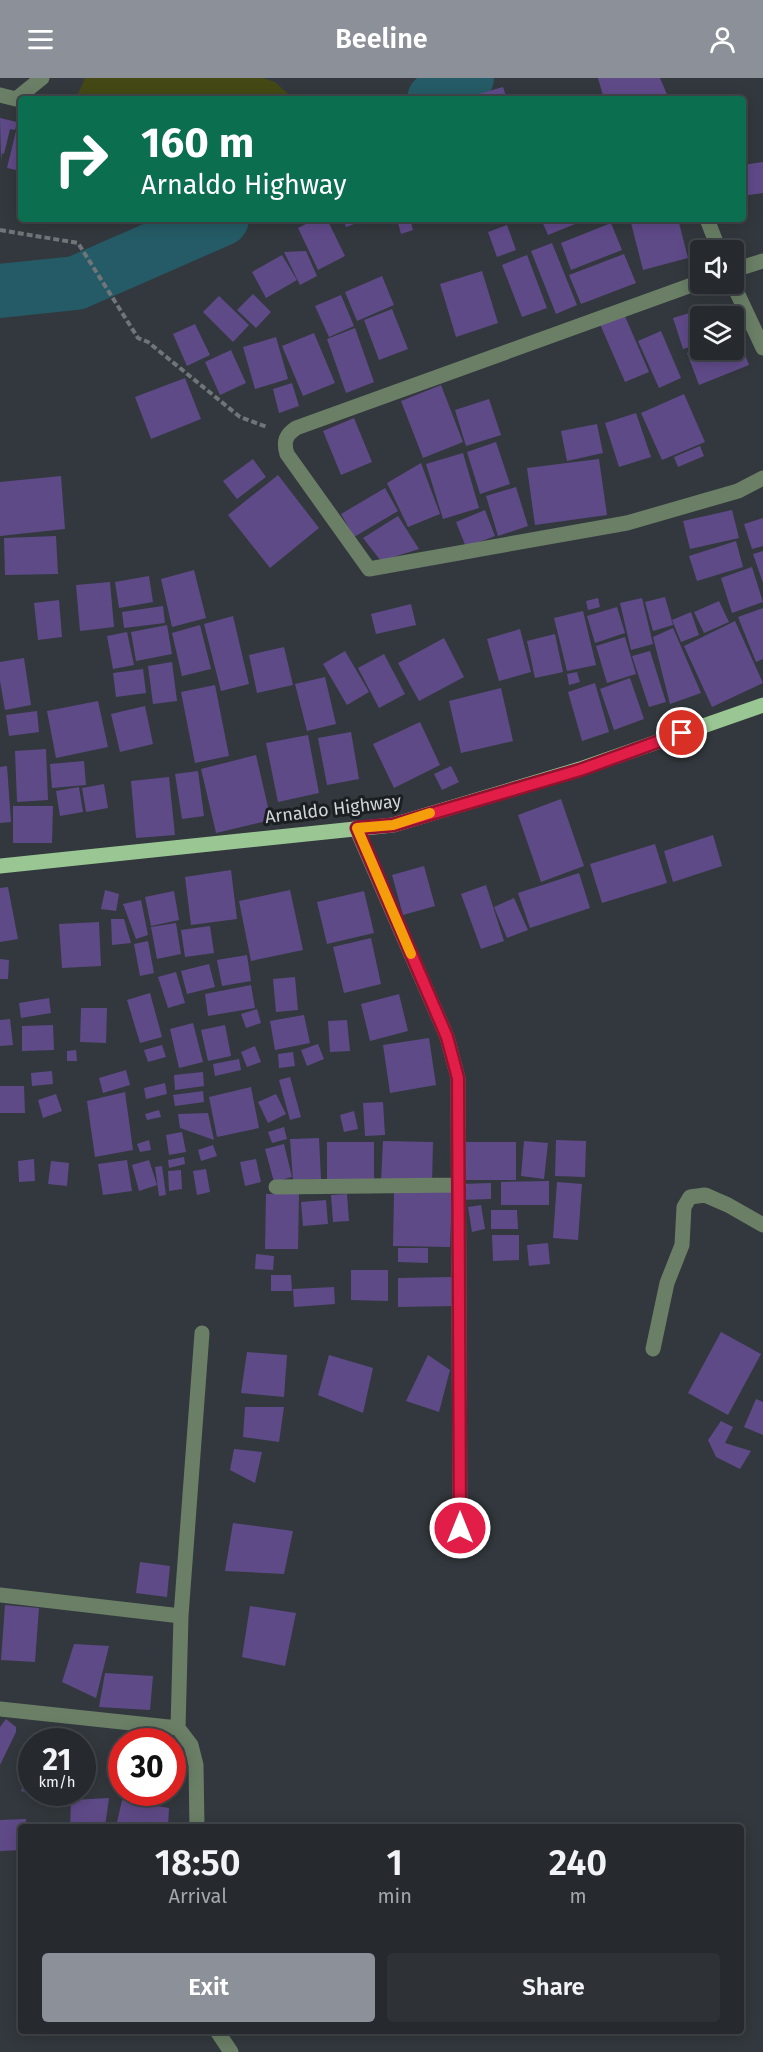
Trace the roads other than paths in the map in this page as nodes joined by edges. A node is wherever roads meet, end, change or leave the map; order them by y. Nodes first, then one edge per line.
1 (42, 78) edge
2 (0, 95) edge
3 (20, 96) edge
4 (18, 97) edge
5 (708, 222) edge
6 (715, 240) edge
7 (763, 261) edge
8 (744, 267) edge
9 (690, 286) edge
10 (738, 294) edge
11 (763, 348) edge
12 (763, 478) edge
13 (763, 705) edge
14 (357, 828) junction
15 (0, 866) edge
16 (459, 1185) junction
17 (276, 1187) dead end
18 (763, 1225) edge
19 (202, 1333) dead end
20 (653, 1349) dead end
21 (460, 1528) dead end
22 (0, 1595) edge
23 (181, 1616) junction
24 (0, 1708) edge
25 (178, 1728) joint
26 (186, 1738) edge
27 (197, 1824) edge
28 (219, 2034) edge
29 (231, 2052) edge

1 - 3 street
2 - 4 street
5 - 6 street
7 - 8 street
9 - 12 street
10 - 11 street
13 - 14 main road, Arnaldo Highway
14 - 15 main road, Arnaldo Highway
14 - 16 street
16 - 17 street
16 - 21 street
18 - 20 street
19 - 23 street
22 - 23 street
23 - 25 street
24 - 25 street
26 - 27 street
28 - 29 street

